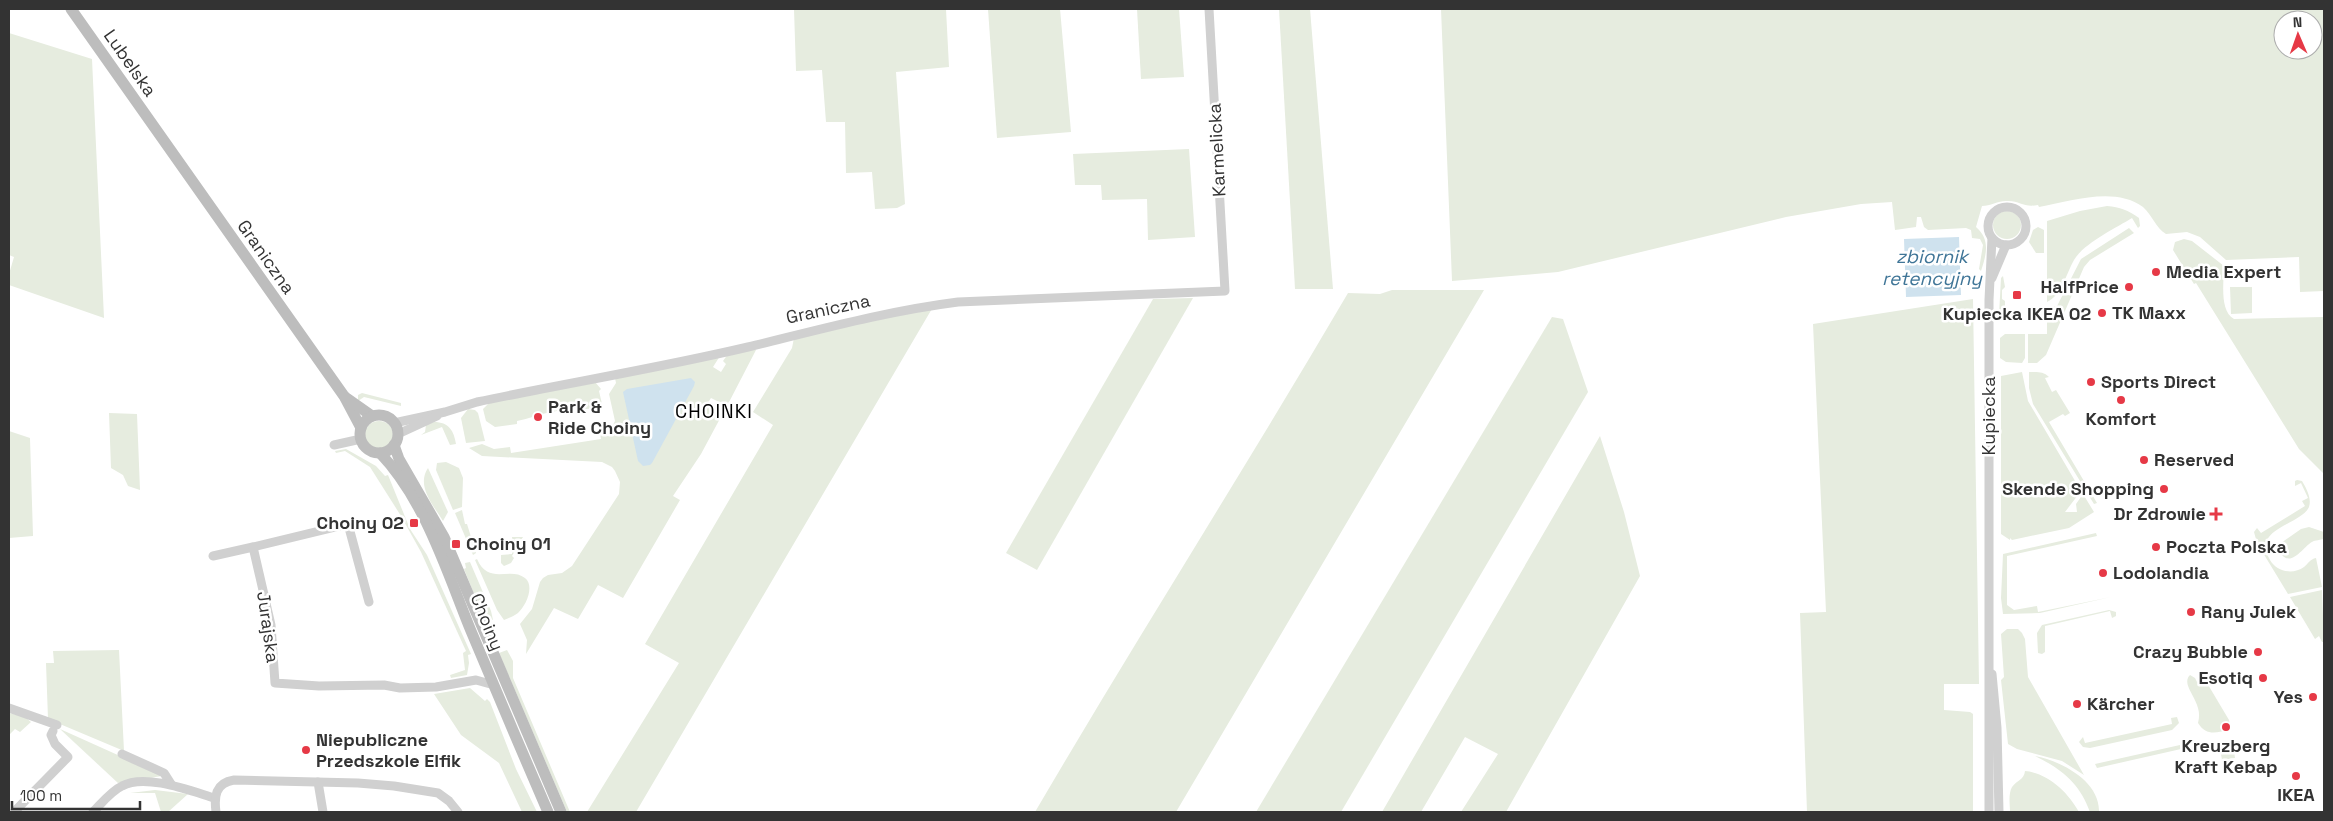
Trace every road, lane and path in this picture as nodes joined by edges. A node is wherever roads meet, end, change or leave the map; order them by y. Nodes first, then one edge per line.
1 (71, 9) edge
2 (1209, 9) edge
3 (160, 136) joint
4 (1992, 238) junction
5 (2006, 245) junction
6 (1990, 283) junction
7 (1225, 291) joint
8 (344, 396) junction
9 (445, 412) junction
10 (372, 416) junction
11 (394, 423) junction
12 (361, 434) junction
13 (396, 440) junction
14 (334, 445) dead end
15 (380, 453) junction
16 (253, 547) junction
17 (213, 556) dead end
18 (369, 602) dead end
19 (484, 661) junction
20 (1990, 669) junction
21 (476, 680) junction
22 (494, 685) junction
23 (9, 708) edge
24 (122, 754) dead end
25 (318, 782) junction
26 (171, 784) junction
27 (214, 798) junction
28 (14, 812) edge
29 (92, 812) edge
30 (216, 812) edge
31 (324, 812) edge
32 (458, 812) edge
33 (548, 812) edge
34 (561, 812) edge
35 (1989, 812) edge
36 (1999, 812) edge

1 - 3 street, Lubelska
2 - 7 street, Karmelicka
3 - 8 street, Graniczna
4 - 5 street
4 - 5 street
4 - 6 street, Kupiecka
5 - 6 street, Kupiecka
6 - 20 street, Kupiecka
7 - 9 street, Graniczna
8 - 10 street, Graniczna
8 - 12 street, Graniczna
9 - 11 street, Graniczna
9 - 13 street, Graniczna
10 - 11 street
10 - 12 street
11 - 13 street
12 - 14 street
12 - 15 street
13 - 15 street
13 - 34 street, Choiny
15 - 19 street, Choiny
16 - 17 street
16 - 18 street
16 - 21 street, Jurajska
19 - 21 street
19 - 22 street, Choiny
20 - 35 street, Kupiecka
20 - 36 street, Kupiecka
21 - 22 street, Jurajska
22 - 33 street, Choiny
23 - 28 street
24 - 26 street
25 - 27 street
25 - 31 street
25 - 32 street
26 - 27 street
26 - 29 street
27 - 30 street

